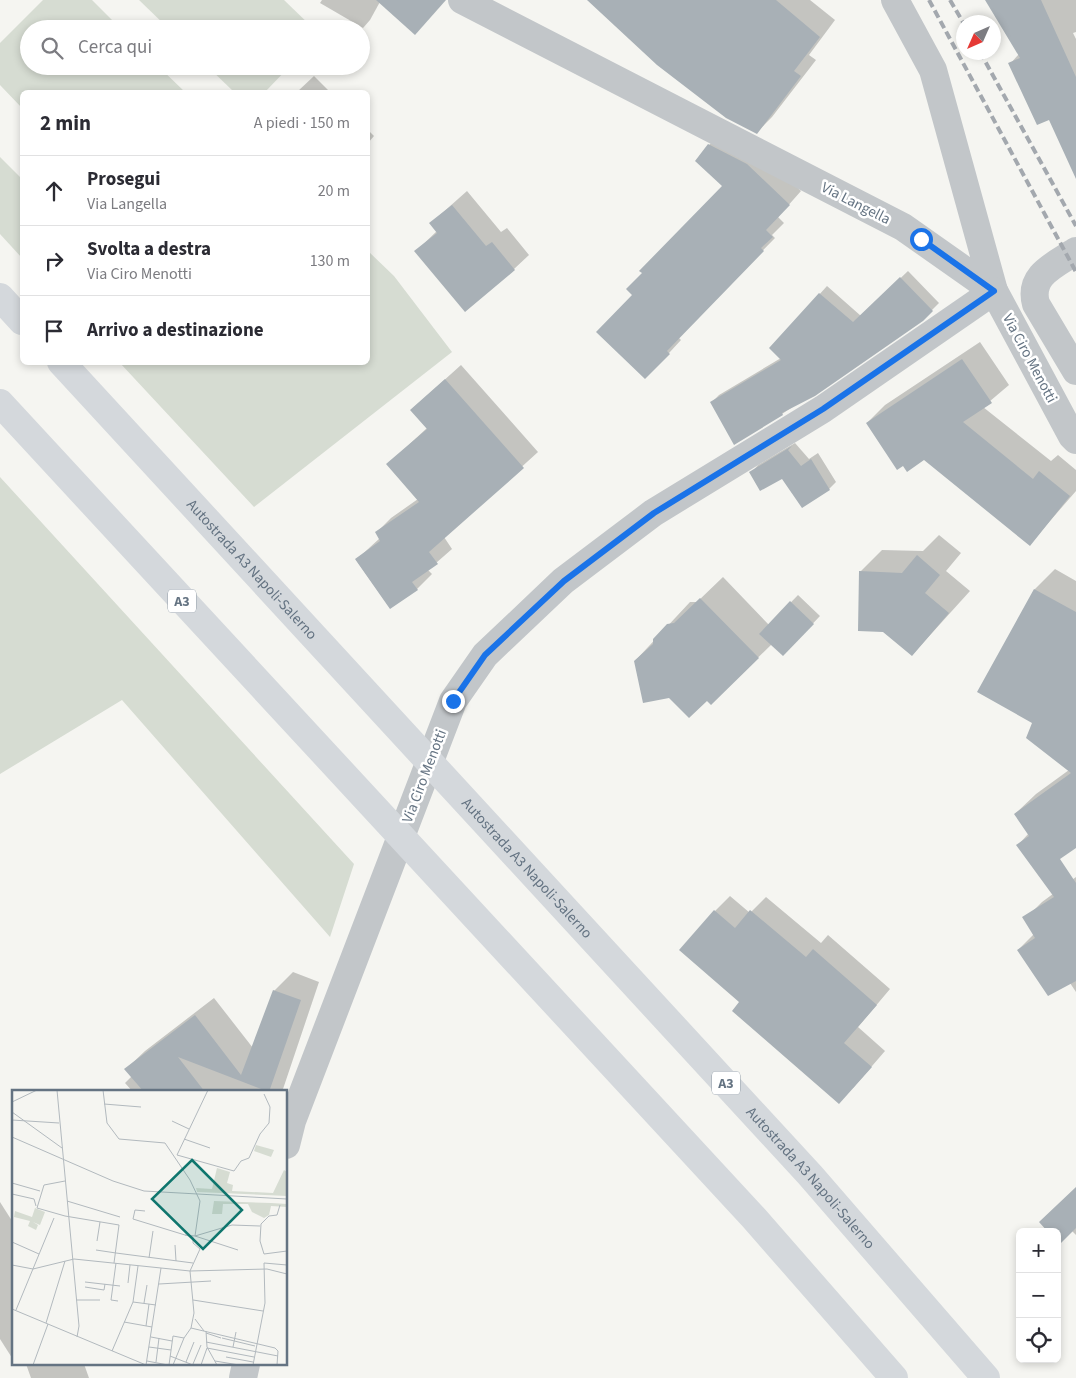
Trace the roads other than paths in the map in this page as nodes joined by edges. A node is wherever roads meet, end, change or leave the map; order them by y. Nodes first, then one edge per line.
1 (462, 0) edge
2 (895, 0) edge
3 (1076, 251) edge
4 (994, 291) junction
5 (0, 297) edge
6 (20, 319) edge
7 (63, 365) edge
8 (1076, 372) edge
9 (0, 403) edge
10 (1076, 440) edge
11 (288, 1137) edge
12 (894, 1378) edge
13 (986, 1378) edge

1 - 4 street, Via Langella
2 - 4 street
3 - 8 street, Via Ciro Menotti
4 - 10 street, Via Ciro Menotti
4 - 11 street, Via Ciro Menotti
5 - 6 highway
7 - 13 highway, Autostrada A3 Napoli-Salerno / A3
9 - 12 highway, A3

